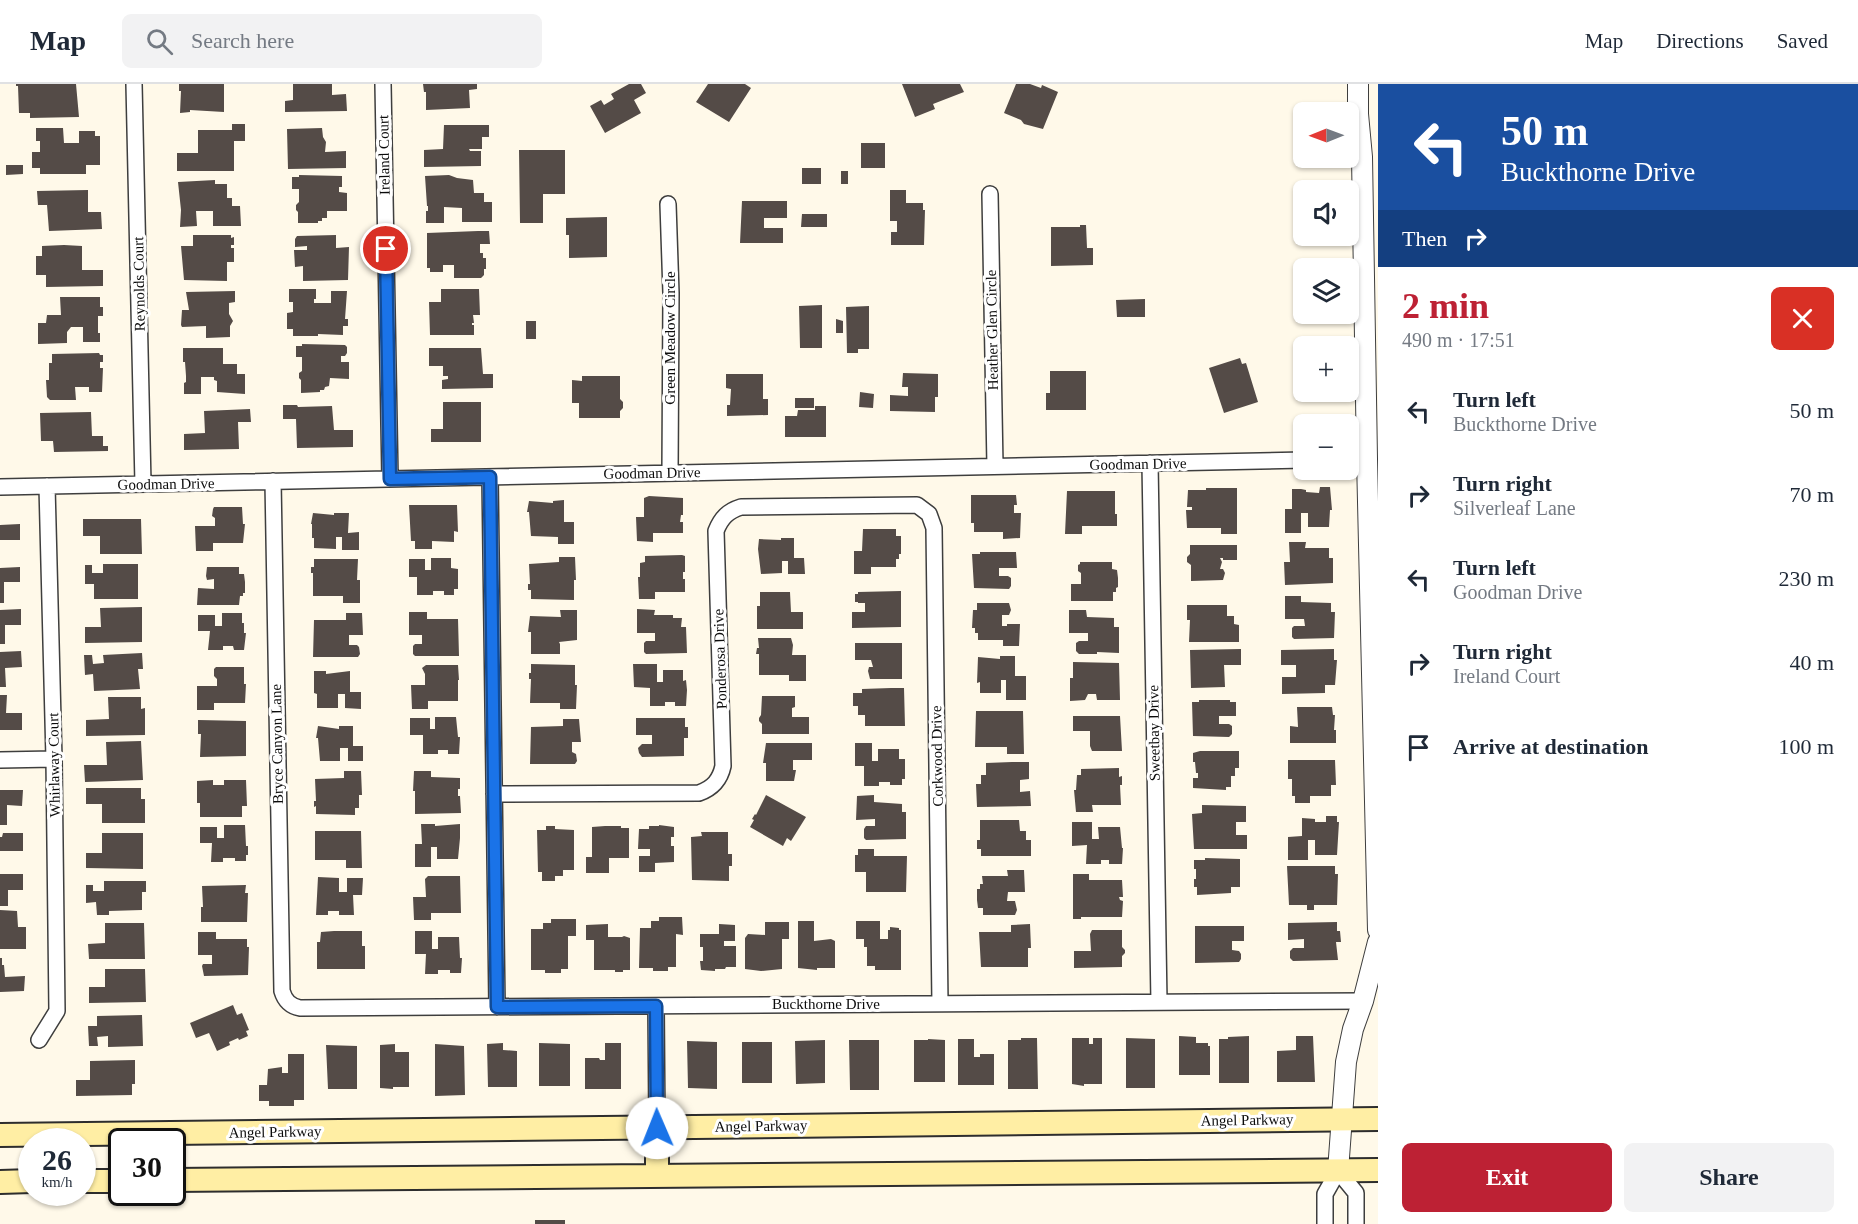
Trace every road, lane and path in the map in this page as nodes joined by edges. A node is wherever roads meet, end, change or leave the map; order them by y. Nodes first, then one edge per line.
1 (134, 84) edge
2 (383, 84) edge
3 (1348, 84) edge
4 (1358, 84) edge
5 (1354, 102) edge
6 (1358, 102) edge
7 (1359, 125) edge
8 (990, 194) dead end
9 (668, 204) dead end
10 (1359, 414) edge
11 (1293, 460) edge
12 (1150, 463) junction
13 (995, 466) junction
14 (670, 473) junction
15 (490, 477) junction
16 (390, 479) junction
17 (1359, 480) edge
18 (273, 481) junction
19 (143, 484) junction
20 (47, 486) junction
21 (0, 487) edge
22 (926, 510) joint
23 (54, 759) junction
24 (0, 760) edge
25 (494, 794) junction
26 (1378, 930) edge
27 (1378, 942) edge
28 (1363, 1001) junction
29 (1159, 1002) junction
30 (290, 1004) joint
31 (940, 1004) junction
32 (656, 1006) junction
33 (497, 1007) junction
34 (39, 1040) dead end
35 (1343, 1119) junction
36 (1378, 1119) edge
37 (657, 1128) junction
38 (0, 1135) edge
39 (1378, 1170) edge
40 (1338, 1171) junction
41 (657, 1175) junction
42 (186, 1180) edge
43 (18, 1181) edge
44 (0, 1182) edge
45 (1325, 1224) edge
46 (1356, 1224) edge

1 - 19 street, Reynolds Court
2 - 16 street, Ireland Court
3 - 5 street
4 - 6 street
7 - 10 street
8 - 13 street, Heather Glen Circle
9 - 14 street, Green Meadow Circle
11 - 12 street, Goodman Drive
12 - 13 street, Goodman Drive
12 - 29 street, Sweetbay Drive
13 - 14 street, Goodman Drive
14 - 15 street, Goodman Drive
15 - 16 street, Goodman Drive
15 - 25 street
16 - 18 street, Goodman Drive
17 - 26 street
18 - 19 street, Goodman Drive
18 - 30 street, Bryce Canyon Lane
19 - 20 street, Goodman Drive
20 - 21 street, Goodman Drive
20 - 23 street, Whirlaway Court
22 - 25 street, Ponderosa Drive
22 - 31 street, Corkwood Drive
23 - 24 street
23 - 34 street, Whirlaway Court
25 - 33 street
27 - 28 street
28 - 29 street, Buckthorne Drive
28 - 35 street
29 - 31 street, Buckthorne Drive
30 - 33 street, Buckthorne Drive
31 - 32 street, Buckthorne Drive
32 - 33 street, Buckthorne Drive
32 - 37 street
35 - 36 main road, Angel Parkway
35 - 37 main road, Angel Parkway
35 - 40 street
37 - 38 main road, Angel Parkway
37 - 41 main road
39 - 40 main road
40 - 41 main road
40 - 45 street
40 - 46 street
41 - 42 main road
43 - 44 main road

